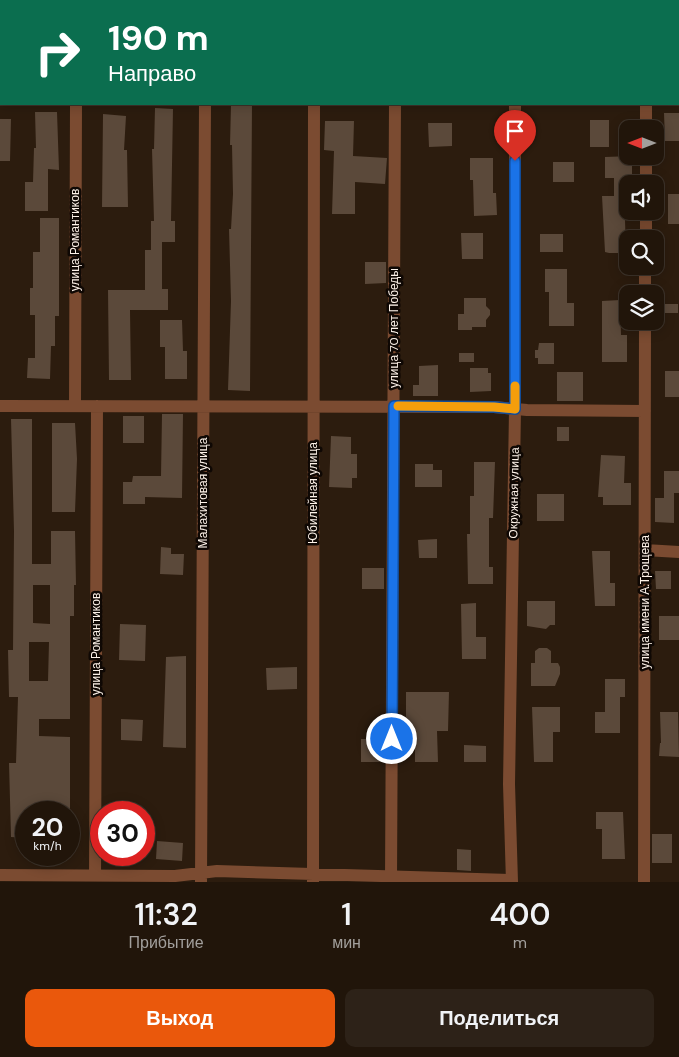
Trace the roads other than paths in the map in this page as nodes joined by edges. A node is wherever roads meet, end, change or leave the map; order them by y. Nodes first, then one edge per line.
1 (76, 105) edge
2 (205, 105) edge
3 (314, 105) edge
4 (396, 105) edge
5 (515, 105) edge
6 (646, 105) edge
7 (646, 120) edge
8 (645, 330) edge
9 (0, 406) edge
10 (75, 406) junction
11 (97, 406) junction
12 (204, 406) junction
13 (314, 406) junction
14 (394, 406) junction
15 (515, 409) junction
16 (645, 411) junction
17 (645, 550) junction
18 (679, 552) edge
19 (0, 875) edge
20 (201, 877) edge
21 (313, 877) edge
22 (95, 879) edge
23 (391, 879) edge
24 (512, 881) edge
25 (644, 882) edge

1 - 10 street, улица Романтиков
2 - 12 street, Малахитовая улица
3 - 13 street, Юбилейная улица
4 - 14 street, улица 70 лет Победы
5 - 15 street, Окружная улица
6 - 7 street
8 - 16 street, улица имени А.Трощева
9 - 10 street
10 - 11 street
11 - 12 street
11 - 22 street, улица Романтиков
12 - 13 street
12 - 20 street, Малахитовая улица
13 - 14 street
13 - 21 street, Юбилейная улица
14 - 15 street
14 - 23 street, улица 70 лет Победы
15 - 16 street
15 - 24 street, Окружная улица
16 - 17 street, улица имени А.Трощева
17 - 18 street
17 - 25 street, улица имени А.Трощева
19 - 22 street
20 - 21 street
20 - 22 street
21 - 23 street
23 - 24 street

